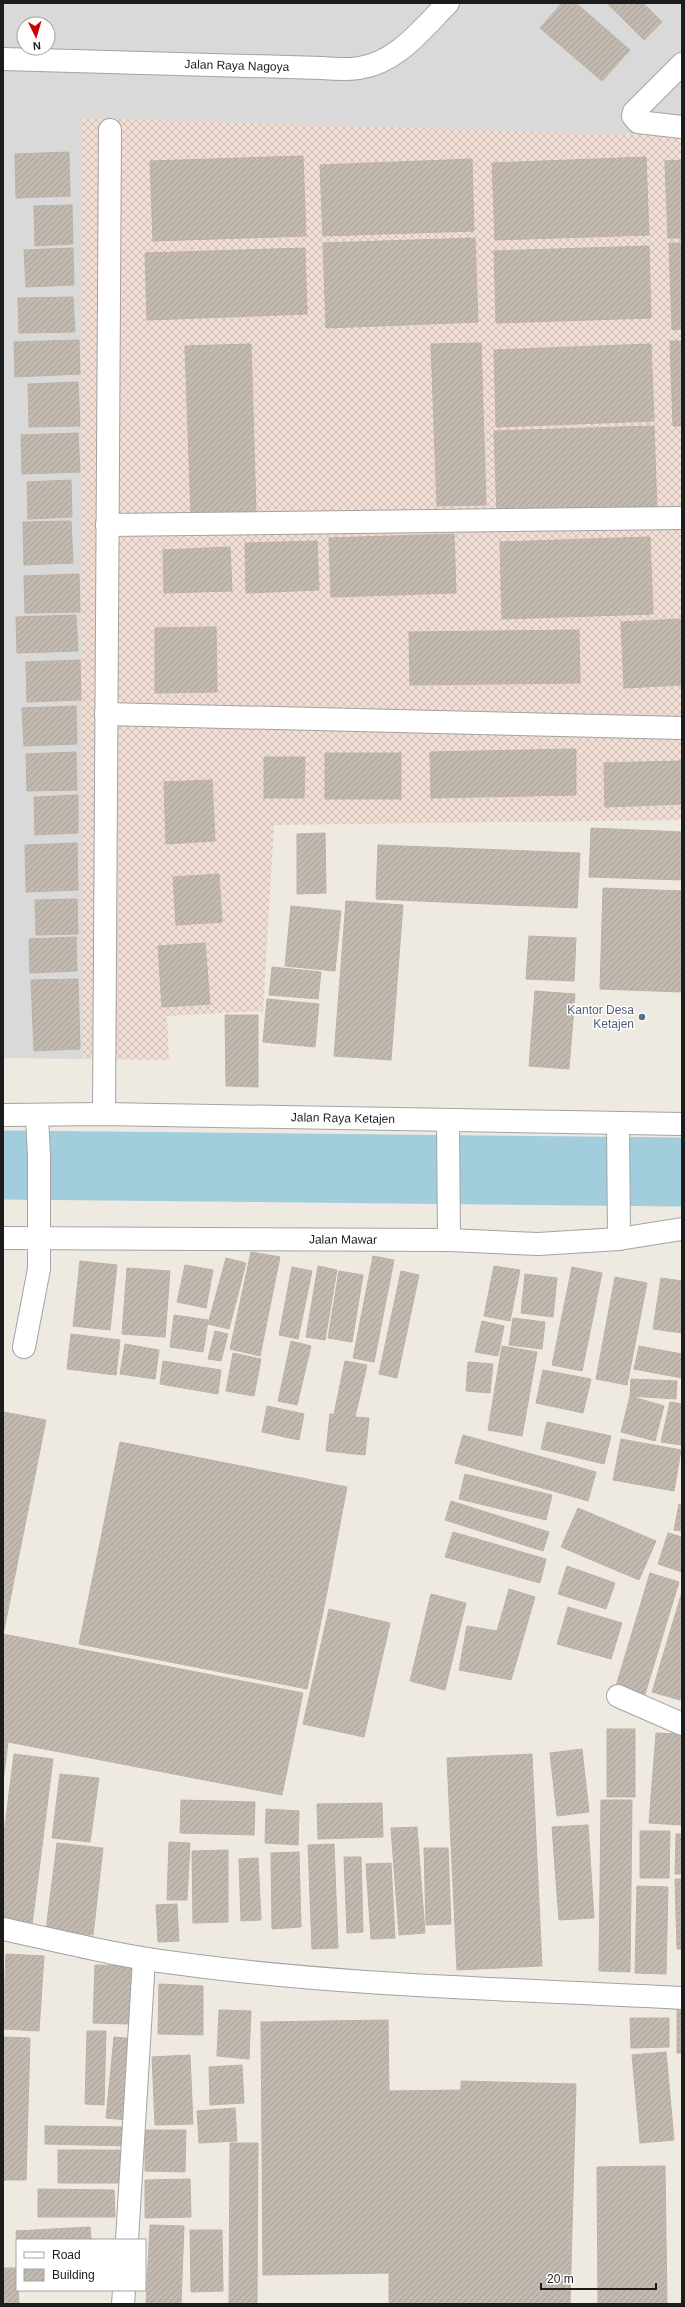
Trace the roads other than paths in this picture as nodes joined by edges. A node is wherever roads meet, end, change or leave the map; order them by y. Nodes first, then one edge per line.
1 (448, 3) edge
2 (3, 59) edge
3 (682, 64) edge
4 (682, 127) edge
5 (110, 130) dead end
6 (682, 518) edge
7 (107, 525) junction
8 (106, 714) junction
9 (682, 728) edge
10 (104, 1114) junction
11 (3, 1115) edge
12 (37, 1116) junction
13 (448, 1120) junction
14 (682, 1124) edge
15 (618, 1133) junction
16 (682, 1229) edge
17 (619, 1232) junction
18 (449, 1233) junction
19 (39, 1234) junction
20 (3, 1238) edge
21 (24, 1348) dead end
22 (618, 1696) dead end
23 (682, 1724) edge
24 (3, 1929) edge
25 (144, 1959) junction
26 (682, 1998) edge
27 (127, 2239) edge
28 (124, 2291) edge
29 (124, 2304) edge

1 - 2 street, Jalan Raya Nagoya
3 - 4 street
5 - 7 street
6 - 7 street
7 - 8 street
8 - 9 street
8 - 10 street
10 - 12 street, Jalan Raya Ketajen
10 - 13 street, Jalan Raya Ketajen
11 - 12 street, Jalan Raya Ketajen
12 - 19 street
13 - 15 street, Jalan Raya Ketajen
13 - 18 street
14 - 15 street, Jalan Raya Ketajen
15 - 17 street
16 - 17 street, Jalan Mawar
17 - 18 street, Jalan Mawar
18 - 19 street, Jalan Mawar
19 - 20 street, Jalan Mawar
19 - 21 street
22 - 23 street
24 - 25 street
25 - 26 street
25 - 27 street
28 - 29 street

